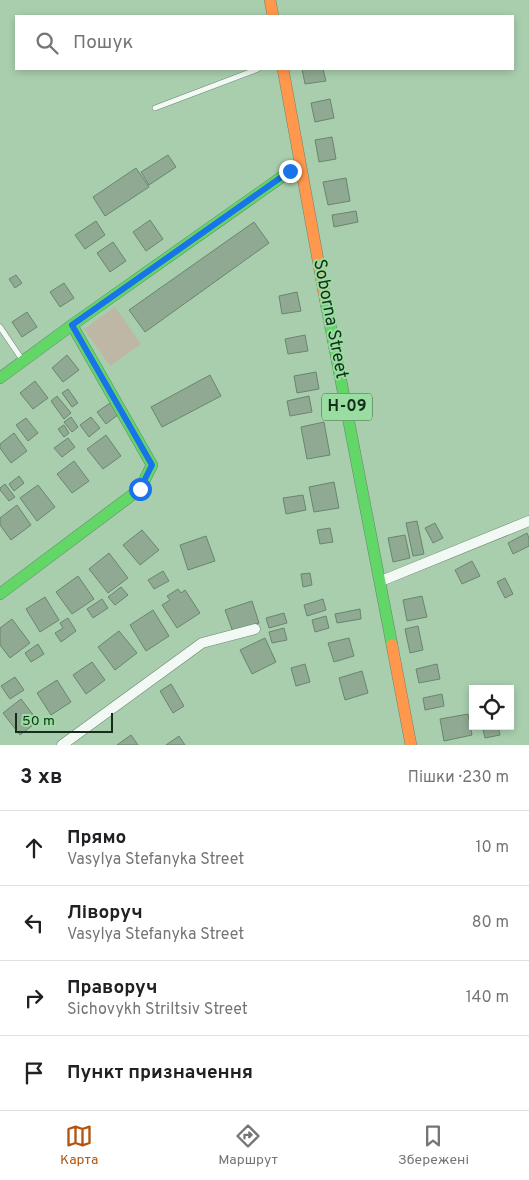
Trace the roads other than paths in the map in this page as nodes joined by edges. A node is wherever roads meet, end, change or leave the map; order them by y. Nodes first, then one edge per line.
1 (270, 0) edge
2 (273, 15) edge
3 (255, 70) edge
4 (283, 70) edge
5 (155, 108) dead end
6 (300, 164) junction
7 (72, 325) junction
8 (0, 327) edge
9 (23, 361) junction
10 (0, 378) edge
11 (529, 521) edge
12 (381, 581) junction
13 (0, 594) edge
14 (256, 629) dead end
15 (62, 745) edge
16 (411, 745) edge

1 - 2 street
3 - 5 lane
4 - 6 street, Soborna Street / Н-09
6 - 7 street
6 - 12 street, Soborna Street / Н-09
7 - 9 street
7 - 13 street
8 - 9 lane
9 - 10 street
11 - 12 street
12 - 16 street, Soborna Street / Н-09
14 - 15 street

